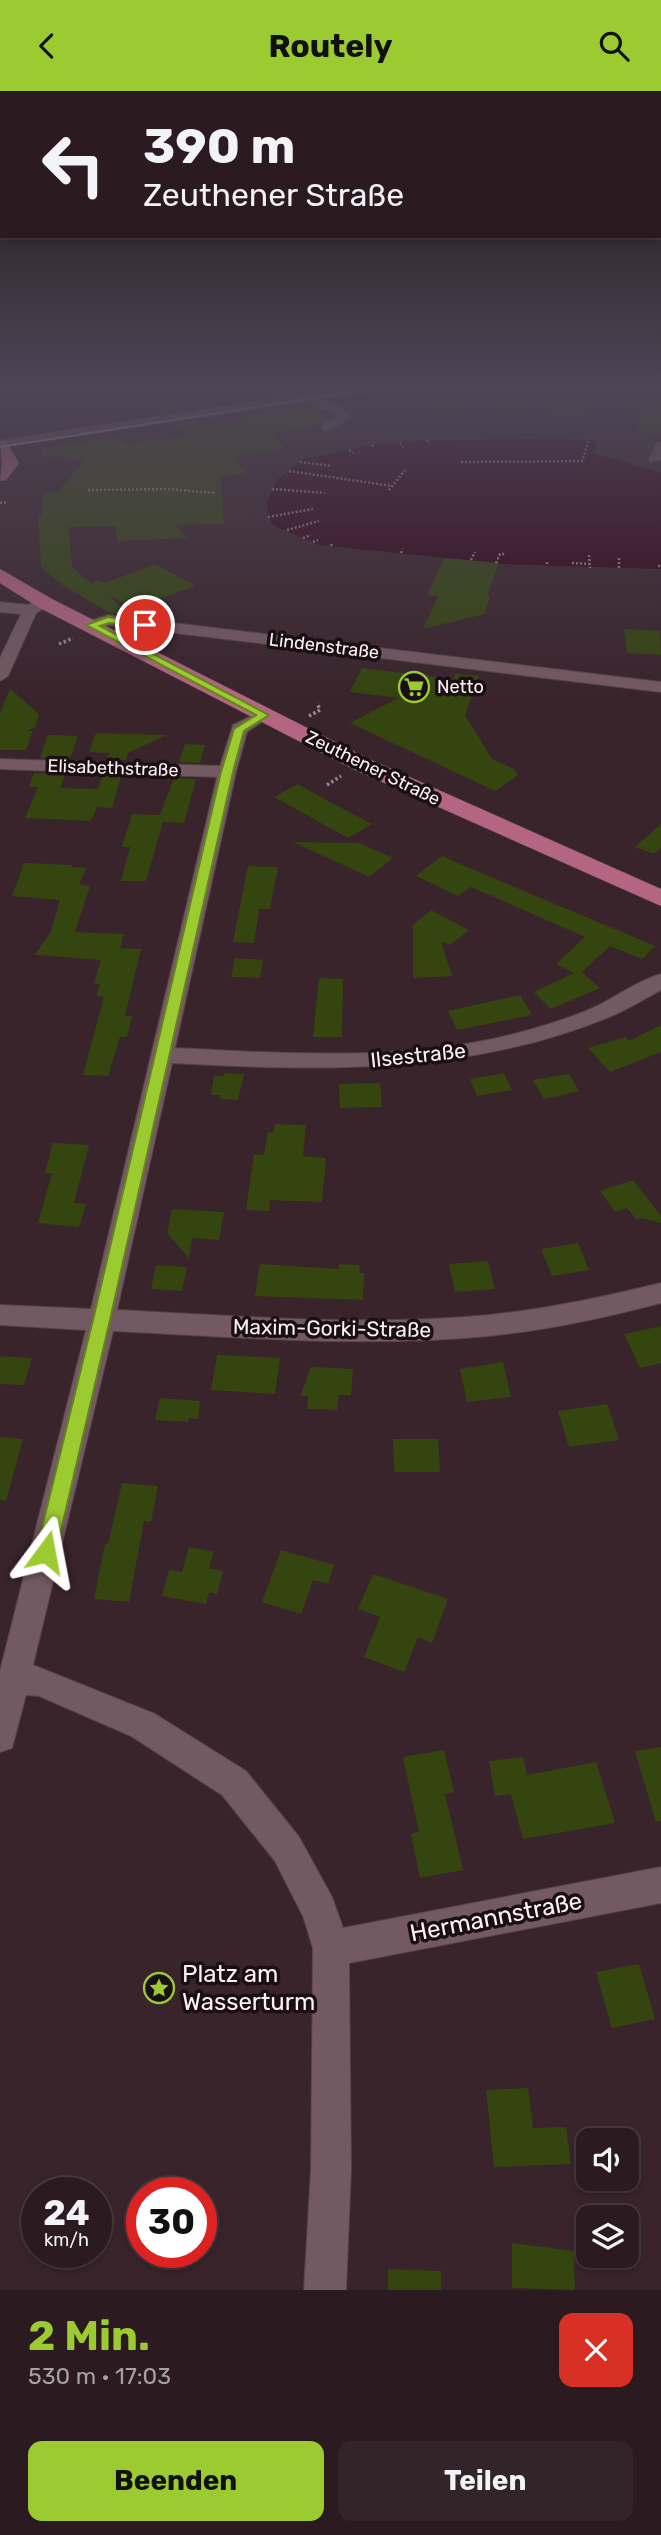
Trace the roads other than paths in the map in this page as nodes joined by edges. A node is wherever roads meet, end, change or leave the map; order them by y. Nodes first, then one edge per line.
1 (0, 575) edge
2 (0, 607) edge
3 (33, 612) junction
4 (91, 625) junction
5 (345, 663) dead end
6 (442, 675) dead end
7 (0, 676) edge
8 (661, 687) edge
9 (264, 715) junction
10 (0, 764) edge
11 (227, 772) junction
12 (661, 898) edge
13 (661, 981) edge
14 (161, 1055) junction
15 (661, 1293) edge
16 (0, 1315) edge
17 (114, 1321) junction
18 (15, 1678) junction
19 (0, 1736) edge
20 (661, 1885) edge
21 (331, 1948) junction
22 (325, 2290) edge

1 - 3 main road
2 - 3 street
3 - 4 main road
3 - 7 street
4 - 8 street, Lindenstraße
4 - 9 main road, Zeuthener Straße
5 - 6 street
9 - 11 street
9 - 12 main road, Zeuthener Straße
10 - 11 street, Elisabethstraße
11 - 14 street
13 - 14 street, Ilsestraße
14 - 17 street
15 - 17 street, Maxim-Gorki-Straße
16 - 17 street, Maxim-Gorki-Straße
17 - 18 street
18 - 19 street
18 - 21 street
20 - 21 street, Hermannstraße
21 - 22 street

